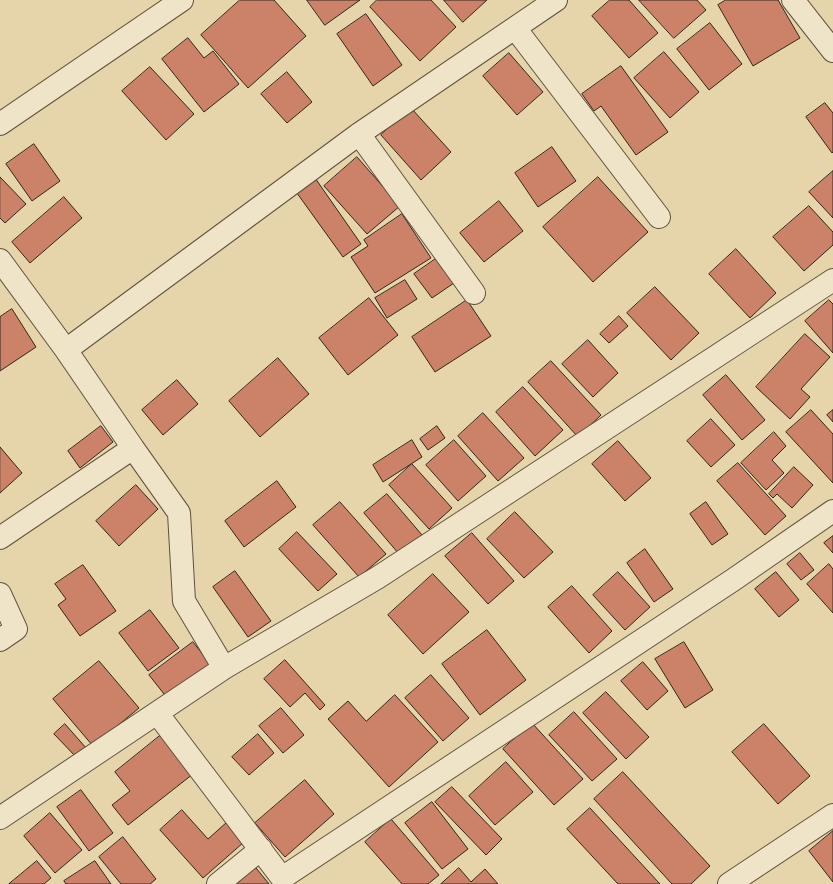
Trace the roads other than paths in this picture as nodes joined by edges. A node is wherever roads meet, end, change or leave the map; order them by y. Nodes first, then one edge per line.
1 (182, 0) edge
2 (556, 0) edge
3 (793, 0) edge
4 (515, 28) junction
5 (833, 51) edge
6 (0, 124) edge
7 (359, 134) junction
8 (659, 217) dead end
9 (0, 260) edge
10 (833, 280) edge
11 (474, 293) dead end
12 (66, 350) junction
13 (133, 448) junction
14 (833, 511) edge
15 (0, 538) edge
16 (0, 594) edge
17 (0, 640) edge
18 (224, 668) junction
19 (157, 713) junction
20 (833, 815) edge
21 (0, 818) edge
22 (261, 849) junction
23 (284, 881) edge
24 (218, 884) edge
25 (729, 884) edge

1 - 6 street
2 - 4 street
3 - 5 street
4 - 7 street
4 - 8 street
7 - 11 street
7 - 12 street
9 - 12 street
10 - 18 street
12 - 13 street
13 - 15 street
13 - 18 street
14 - 23 street
16 - 17 street
18 - 19 street
19 - 21 street
19 - 22 street
20 - 25 street
22 - 23 street
22 - 24 street

